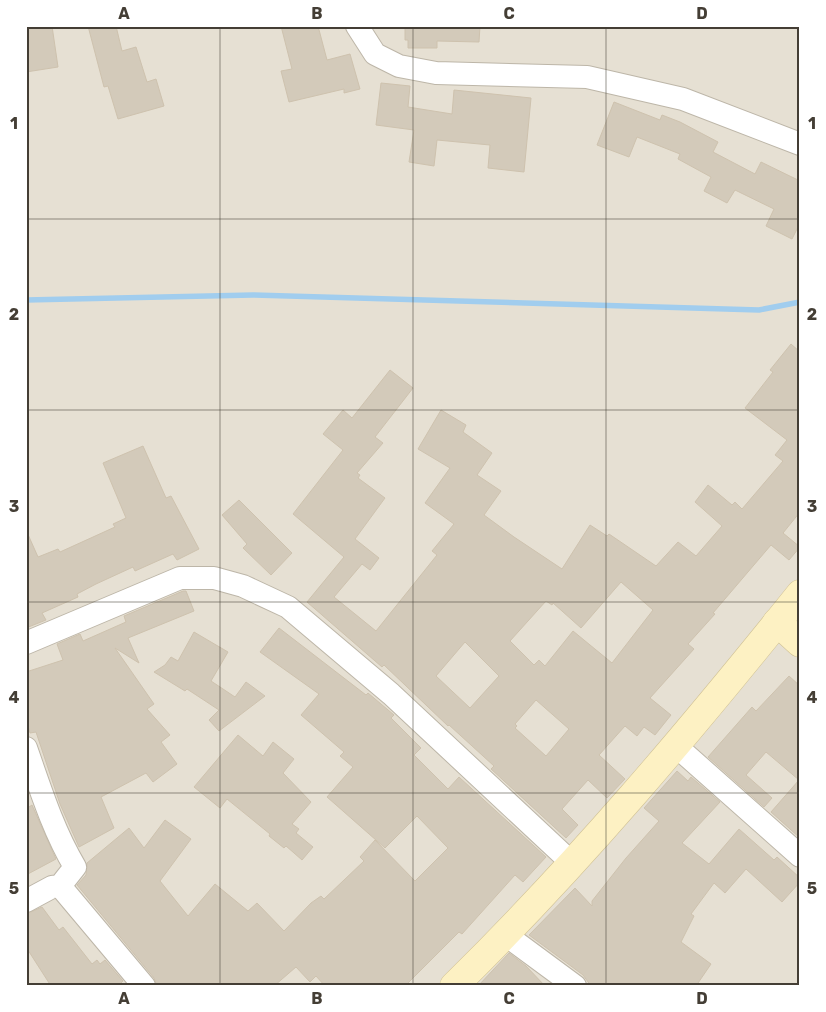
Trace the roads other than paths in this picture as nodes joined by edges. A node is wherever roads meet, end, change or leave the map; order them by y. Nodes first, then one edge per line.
1 (357, 26) edge
2 (800, 144) edge
3 (800, 594) edge
4 (777, 622) junction
5 (26, 643) edge
6 (800, 643) edge
7 (676, 746) junction
8 (26, 748) edge
9 (800, 856) edge
10 (572, 863) junction
11 (60, 886) junction
12 (26, 901) edge
13 (506, 935) junction
14 (144, 986) edge
15 (454, 986) edge
16 (575, 986) edge

1 - 2 street
3 - 4 main road
4 - 6 main road
4 - 7 main road
5 - 10 street
7 - 9 street
7 - 10 main road
8 - 11 street
10 - 13 main road
11 - 12 street
11 - 14 street
13 - 15 main road
13 - 16 street

